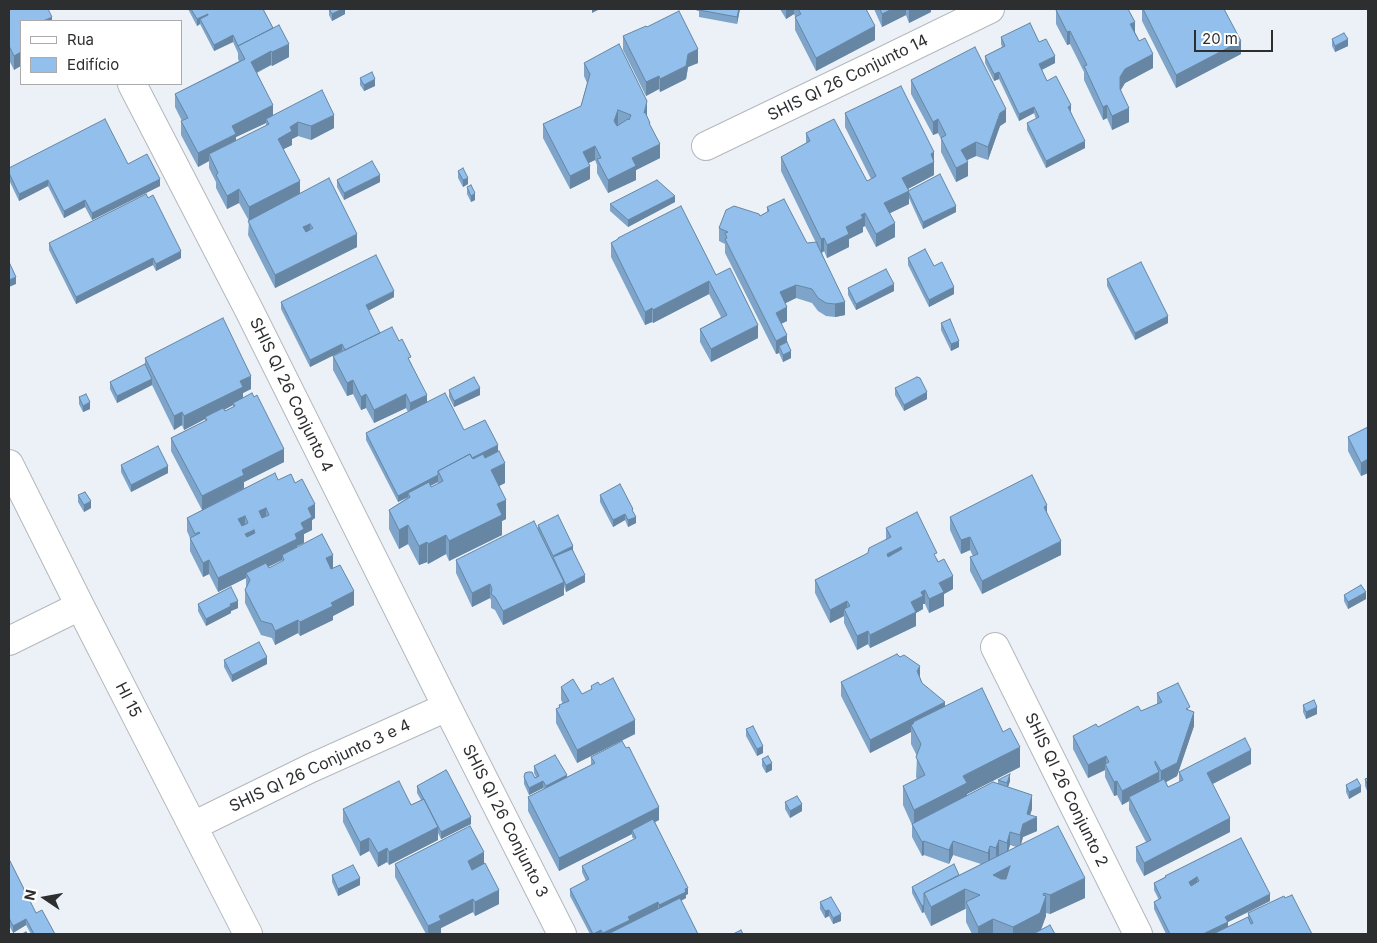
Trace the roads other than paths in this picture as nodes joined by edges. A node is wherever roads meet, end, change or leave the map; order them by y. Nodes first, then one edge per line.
1 (990, 9) edge
2 (133, 85) edge
3 (706, 146) dead end
4 (9, 464) edge
5 (80, 606) junction
6 (9, 641) edge
7 (994, 647) dead end
8 (447, 707) junction
9 (193, 826) junction
10 (248, 934) edge
11 (562, 934) edge
12 (1138, 934) edge

1 - 3 street, SHIS QI 26 Conjunto 14
2 - 8 street, SHIS QI 26 Conjunto 4
4 - 5 street, HI 15
5 - 6 street
5 - 9 street, HI 15
7 - 12 street, SHIS QI 26 Conjunto 2
8 - 9 street, SHIS QI 26 Conjunto 3 e 4
8 - 11 street, SHIS QI 26 Conjunto 3
9 - 10 street, HI 15

